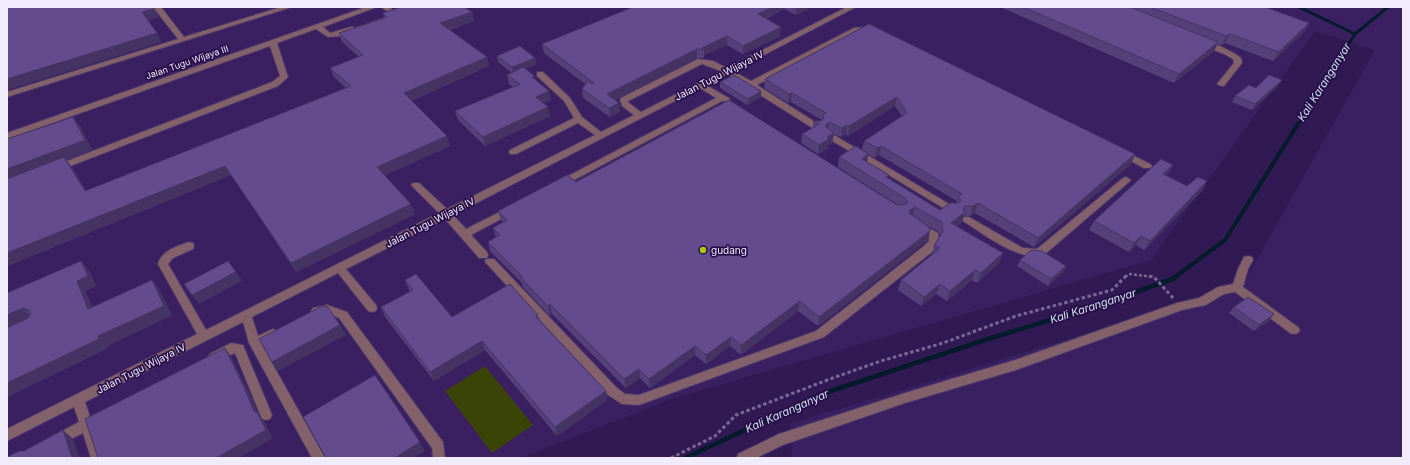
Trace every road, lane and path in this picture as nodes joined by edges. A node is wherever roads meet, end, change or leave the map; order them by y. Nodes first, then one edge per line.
1 (157, 7) edge
2 (288, 7) edge
3 (373, 7) edge
4 (385, 7) edge
5 (852, 7) edge
6 (273, 9) edge
7 (394, 14) edge
8 (359, 26) edge
9 (318, 27) junction
10 (875, 31) edge
11 (182, 40) junction
12 (1198, 41) edge
13 (273, 43) junction
14 (727, 71) junction
15 (540, 74) dead end
16 (1221, 84) dead end
17 (700, 85) junction
18 (750, 85) junction
19 (7, 95) edge
20 (722, 98) junction
21 (736, 107) edge
22 (641, 116) junction
23 (579, 119) junction
24 (817, 127) edge
25 (829, 135) edge
26 (7, 136) edge
27 (601, 136) junction
28 (1116, 150) edge
29 (513, 152) dead end
30 (1147, 166) dead end
31 (52, 170) edge
32 (1126, 180) dead end
33 (416, 184) dead end
34 (548, 190) edge
35 (520, 205) edge
36 (951, 209) edge
37 (446, 214) junction
38 (966, 219) dead end
39 (913, 221) edge
40 (465, 234) junction
41 (189, 246) dead end
42 (1248, 260) dead end
43 (339, 268) junction
44 (1237, 288) junction
45 (1178, 303) dead end
46 (372, 308) dead end
47 (246, 315) junction
48 (308, 316) edge
49 (281, 330) edge
50 (1294, 330) dead end
51 (204, 336) junction
52 (255, 343) junction
53 (203, 363) edge
54 (78, 399) junction
55 (107, 414) edge
56 (266, 415) dead end
57 (87, 425) junction
58 (7, 435) edge
59 (48, 445) edge
60 (97, 458) edge
61 (319, 458) edge
62 (438, 458) edge
63 (670, 458) edge
64 (743, 458) edge

1 - 11 street
2 - 6 street
3 - 9 street, Jalan Tugu Wijaya III
4 - 7 street
5 - 14 street, Jalan Tugu Wijaya IV
6 - 11 street
8 - 9 street
9 - 13 street, Jalan Tugu Wijaya III
10 - 18 street
11 - 19 street
12 - 16 street
13 - 26 street, Jalan Tugu Wijaya III
13 - 31 street
14 - 17 street, Jalan Tugu Wijaya IV
14 - 18 street
14 - 22 street
15 - 23 street
17 - 20 street
17 - 22 street, Jalan Tugu Wijaya IV
18 - 24 street
20 - 21 street
20 - 34 street
22 - 27 street, Jalan Tugu Wijaya IV
23 - 27 street
23 - 29 street
25 - 36 street
27 - 37 street, Jalan Tugu Wijaya IV
28 - 30 street
32 - 38 street
33 - 37 street
35 - 40 street
37 - 40 street
37 - 43 street, Jalan Tugu Wijaya IV
39 - 40 street
41 - 51 street
42 - 44 street
43 - 46 street
43 - 47 street, Jalan Tugu Wijaya IV
44 - 50 street
44 - 64 street
45 - 63 path
47 - 51 street, Jalan Tugu Wijaya IV
47 - 52 street
48 - 62 street
49 - 52 street
51 - 54 street, Jalan Tugu Wijaya IV
52 - 61 street
53 - 56 street
54 - 57 street
54 - 58 street, Jalan Tugu Wijaya IV
55 - 57 street
57 - 59 street
57 - 60 street

